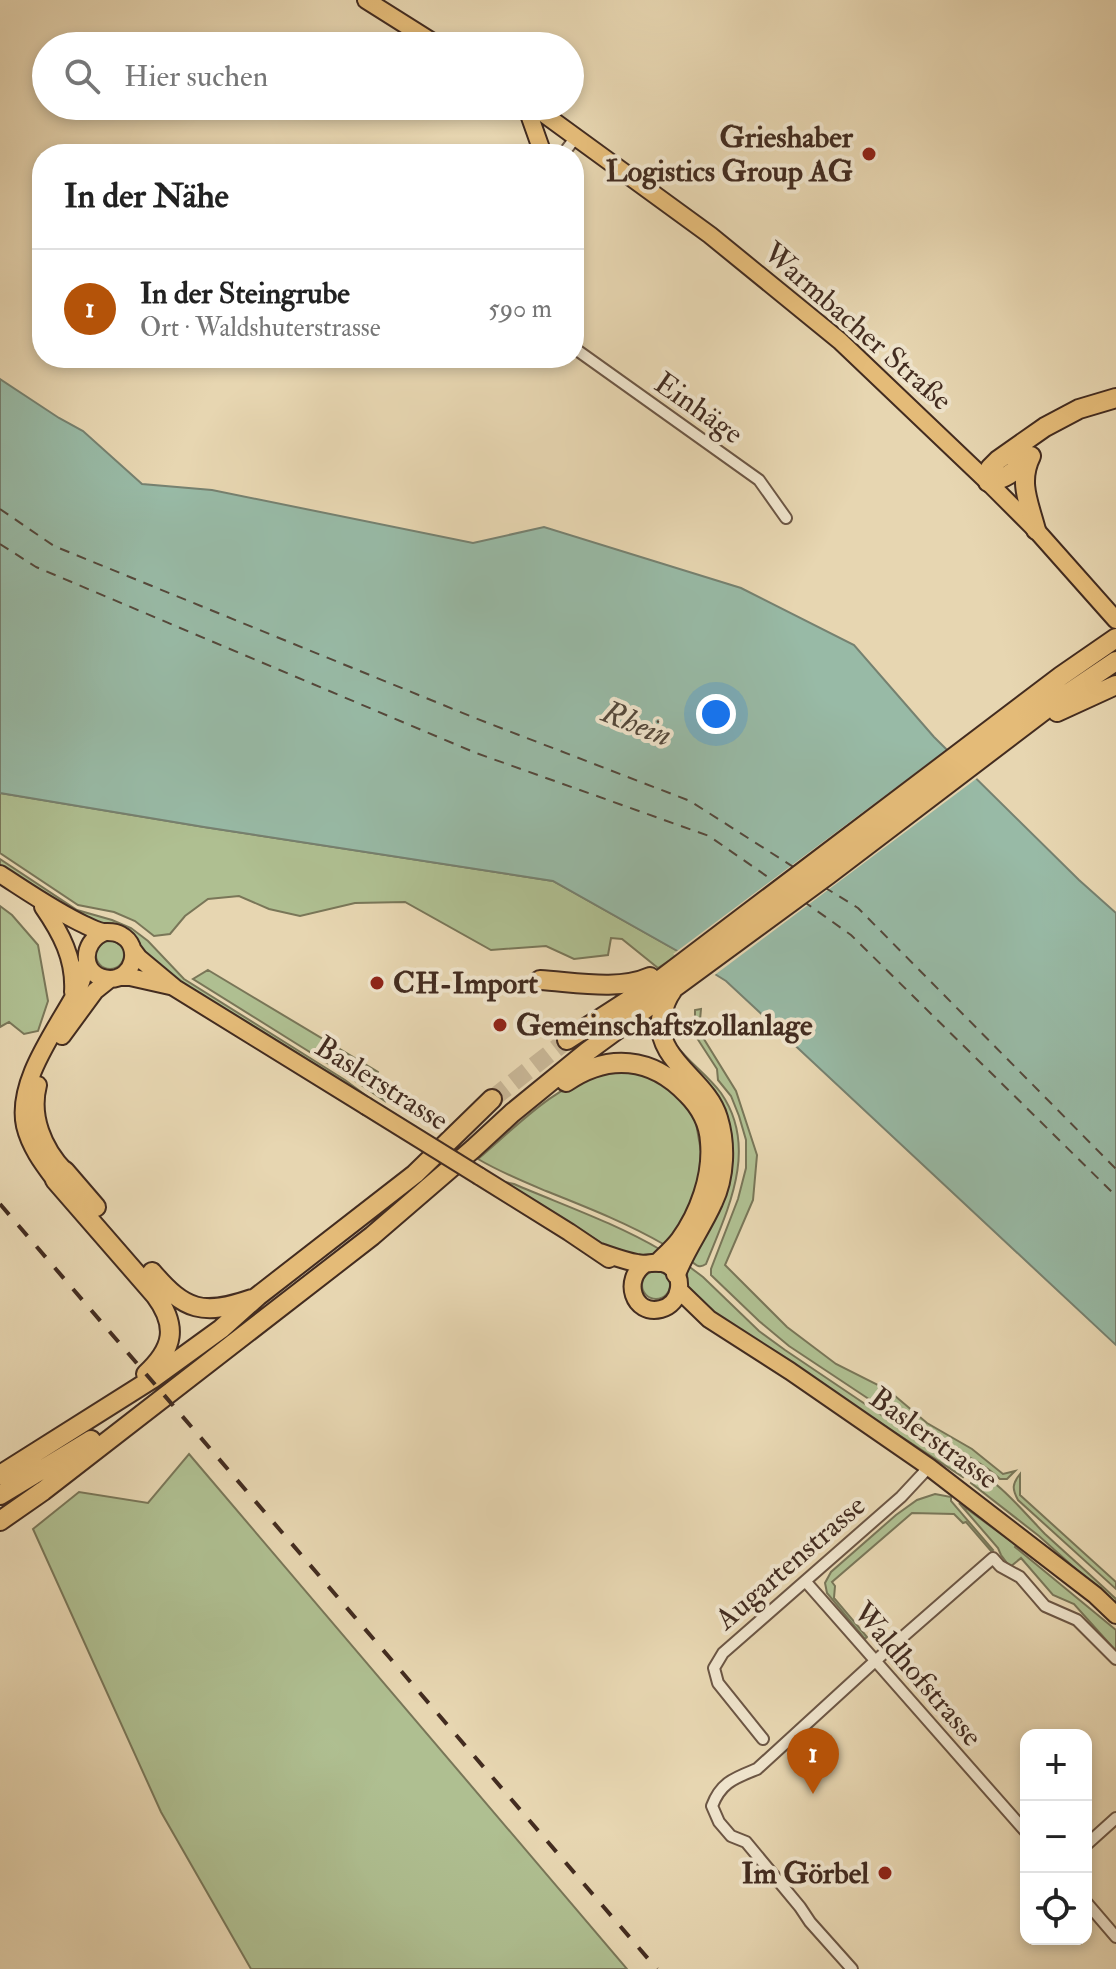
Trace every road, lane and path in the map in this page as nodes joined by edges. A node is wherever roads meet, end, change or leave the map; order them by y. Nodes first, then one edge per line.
1 (366, 0) edge
2 (417, 32) edge
3 (531, 120) edge
4 (552, 120) edge
5 (576, 137) junction
6 (539, 144) edge
7 (571, 144) edge
8 (584, 355) edge
9 (1116, 398) edge
10 (1116, 405) edge
11 (1029, 457) junction
12 (988, 482) junction
13 (786, 518) dead end
14 (1036, 530) junction
15 (1116, 620) edge
16 (1116, 638) edge
17 (1114, 671) edge
18 (1018, 731) junction
19 (982, 748) junction
20 (822, 868) junction
21 (0, 874) edge
22 (35, 896) junction
23 (61, 914) junction
24 (105, 932) junction
25 (133, 950) junction
26 (87, 956) junction
27 (152, 976) junction
28 (114, 978) junction
29 (540, 980) dead end
30 (662, 982) junction
31 (72, 998) junction
32 (567, 1040) tunnel mouth
33 (492, 1099) tunnel mouth
34 (473, 1149) junction
35 (60, 1176) junction
36 (600, 1252) junction
37 (652, 1263) junction
38 (633, 1280) junction
39 (678, 1282) junction
40 (258, 1296) junction
41 (666, 1308) junction
42 (709, 1319) junction
43 (156, 1402) junction
44 (105, 1409) junction
45 (929, 1467) junction
46 (0, 1475) edge
47 (0, 1495) edge
48 (0, 1521) edge
49 (806, 1582) junction
50 (1116, 1615) edge
51 (1116, 1659) edge
52 (874, 1662) junction
53 (763, 1739) dead end
54 (1116, 1818) edge
55 (1020, 1825) edge
56 (1092, 1840) edge
57 (1092, 1909) edge
58 (1116, 1937) edge
59 (852, 1969) edge

1 - 2 main road
3 - 6 main road
4 - 5 main road, Warmbacher Straße
5 - 7 street
5 - 12 main road, Warmbacher Straße
8 - 13 street, Einhäge
9 - 12 highway
10 - 11 highway
11 - 12 highway
11 - 14 highway
12 - 14 main road, Warmbacher Straße
14 - 15 main road, Warmbacher Straße
16 - 19 highway
17 - 18 highway
17 - 18 highway
18 - 19 highway
19 - 20 highway
20 - 30 highway
20 - 30 highway
21 - 22 main road
22 - 23 main road
22 - 31 main road
23 - 24 main road
23 - 26 main road
24 - 25 main road
24 - 26 main road
25 - 27 main road, Baslerstrasse
25 - 28 main road
26 - 28 main road
26 - 31 main road
27 - 28 main road
27 - 36 main road, Baslerstrasse, bridge
28 - 35 main road
29 - 30 highway
30 - 32 highway
30 - 34 highway
30 - 39 highway
31 - 35 main road
33 - 40 highway
34 - 37 highway
34 - 43 highway
35 - 40 highway
35 - 44 highway
36 - 37 main road, Baslerstrasse
36 - 38 main road, Baslerstrasse
37 - 38 main road
37 - 39 main road
38 - 41 main road
39 - 41 main road
39 - 42 main road, Baslerstrasse
40 - 44 highway
41 - 42 main road, Baslerstrasse
42 - 45 main road, Baslerstrasse
43 - 47 highway
43 - 48 highway
44 - 46 highway
45 - 49 street, Augartenstrasse
45 - 50 main road, Baslerstrasse
49 - 52 street, Waldhofstrasse
49 - 53 street, Augartenstrasse
51 - 52 street
52 - 55 street, Waldhofstrasse
52 - 59 street
54 - 56 street
57 - 58 street

